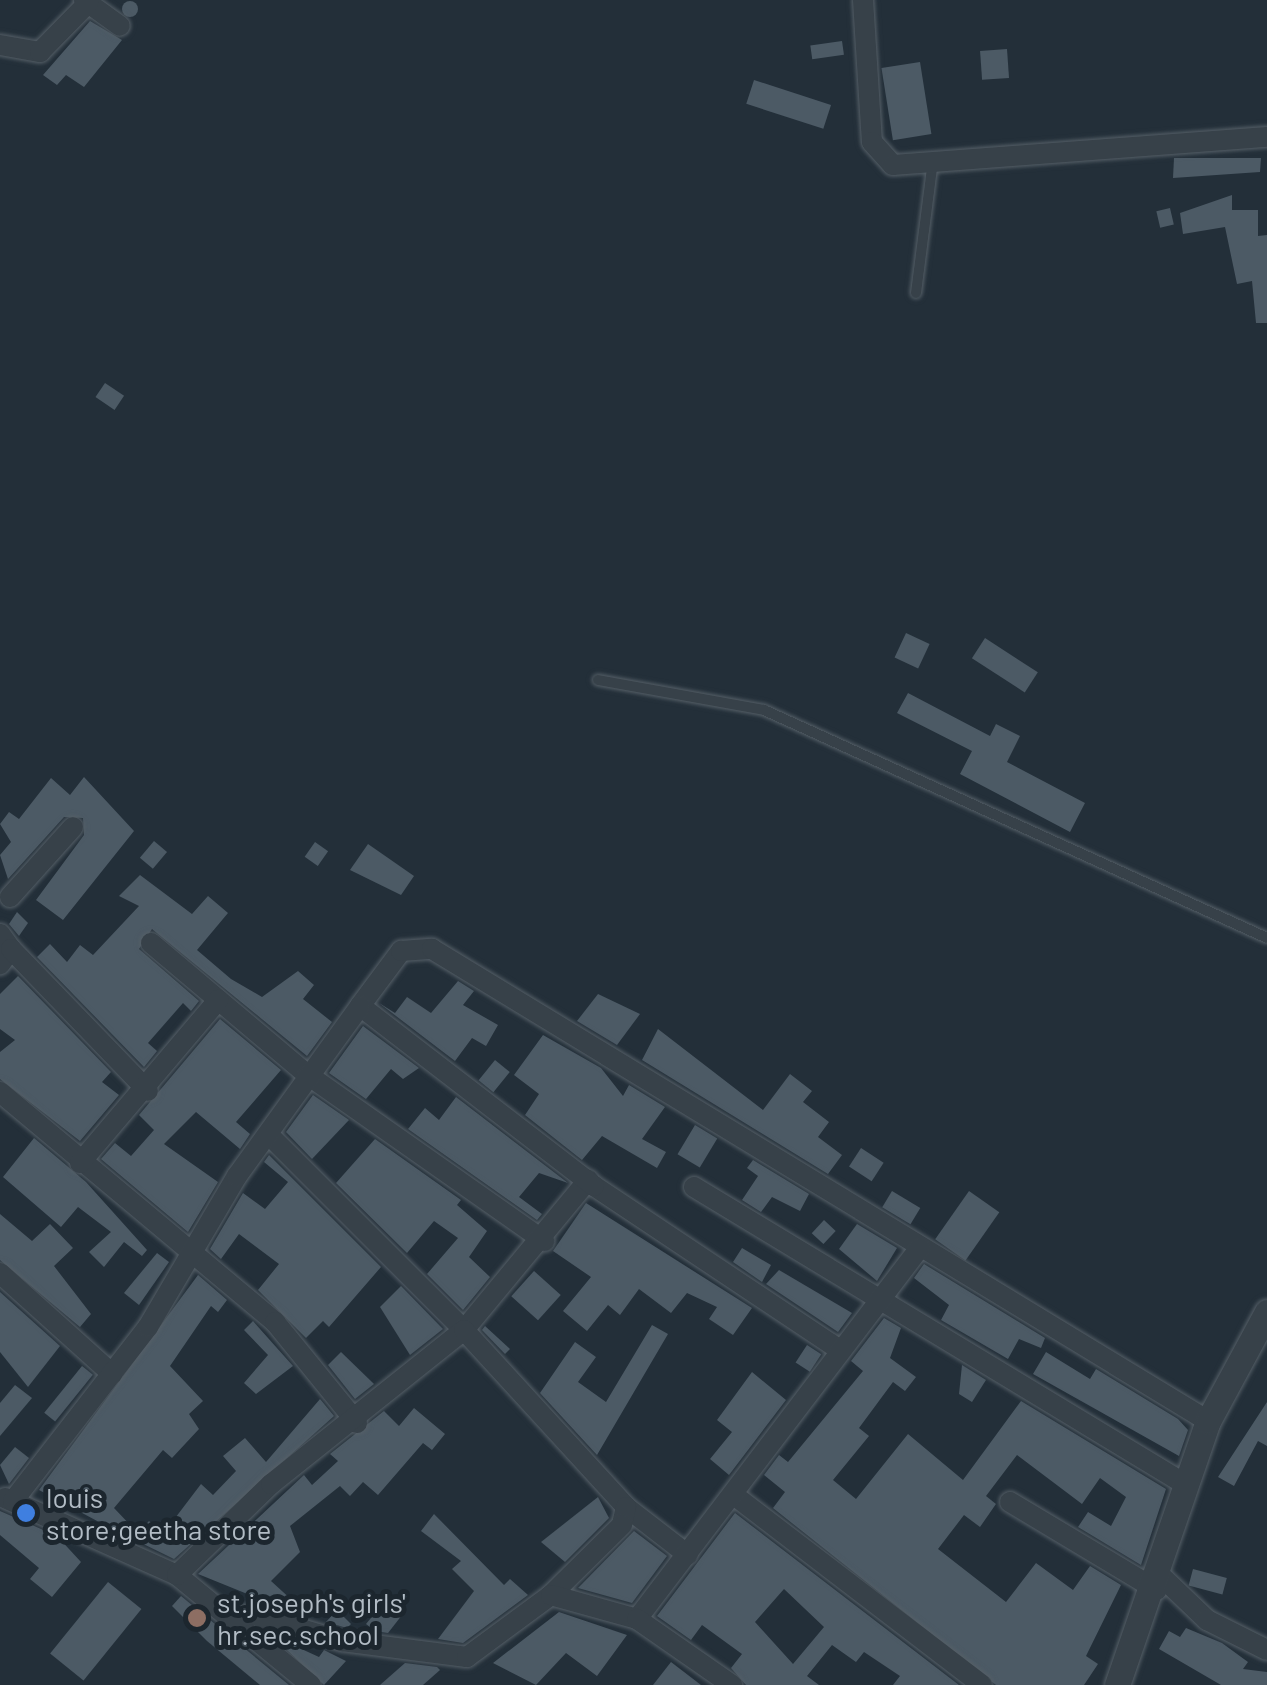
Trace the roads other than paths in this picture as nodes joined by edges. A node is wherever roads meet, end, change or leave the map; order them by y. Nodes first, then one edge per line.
1 (863, 0) edge
2 (86, 2) edge
3 (120, 26) dead end
4 (0, 46) edge
5 (1267, 137) edge
6 (932, 168) junction
7 (916, 293) dead end
8 (598, 680) dead end
9 (73, 827) dead end
10 (3, 898) edge
11 (1267, 938) edge
12 (151, 944) dead end
13 (4, 949) edge
14 (218, 1000) junction
15 (360, 1006) junction
16 (308, 1075) junction
17 (0, 1092) edge
18 (148, 1092) junction
19 (268, 1134) junction
20 (80, 1163) junction
21 (588, 1180) junction
22 (694, 1187) dead end
23 (544, 1241) junction
24 (920, 1247) junction
25 (194, 1252) junction
26 (0, 1273) edge
27 (877, 1303) junction
28 (1264, 1324) edge
29 (464, 1330) junction
30 (840, 1350) junction
31 (112, 1374) junction
32 (1208, 1421) junction
33 (356, 1423) junction
34 (1185, 1484) junction
35 (735, 1496) junction
36 (6, 1499) edge
37 (1010, 1502) dead end
38 (626, 1507) junction
39 (688, 1555) junction
40 (178, 1575) junction
41 (1159, 1583) junction
42 (550, 1594) junction
43 (637, 1619) junction
44 (233, 1620) junction
45 (1267, 1650) edge
46 (311, 1685) edge
47 (732, 1685) edge
48 (982, 1685) edge
49 (1117, 1685) edge

1 - 6 street
2 - 3 street
2 - 4 street
5 - 6 street
6 - 7 lane
8 - 11 lane
9 - 10 street
12 - 14 street
13 - 18 street
14 - 16 street
14 - 18 street
15 - 16 street
15 - 21 street
15 - 24 street
16 - 19 street
16 - 23 street
17 - 20 street
18 - 20 street
19 - 25 street
19 - 29 street
20 - 25 street
21 - 23 street
21 - 30 street
22 - 27 street
23 - 29 street
24 - 27 street
24 - 32 street
25 - 31 street
25 - 33 street
26 - 31 street
27 - 30 street
27 - 34 street
28 - 32 street
29 - 33 street
29 - 38 street
30 - 35 street
31 - 36 street
32 - 34 street
33 - 40 street
34 - 41 street
35 - 39 street
35 - 48 street
36 - 40 street
37 - 41 street
38 - 39 street
38 - 42 street
39 - 43 street
40 - 44 street
41 - 45 street
41 - 49 street
42 - 43 street
42 - 44 street
43 - 47 street
44 - 46 street

